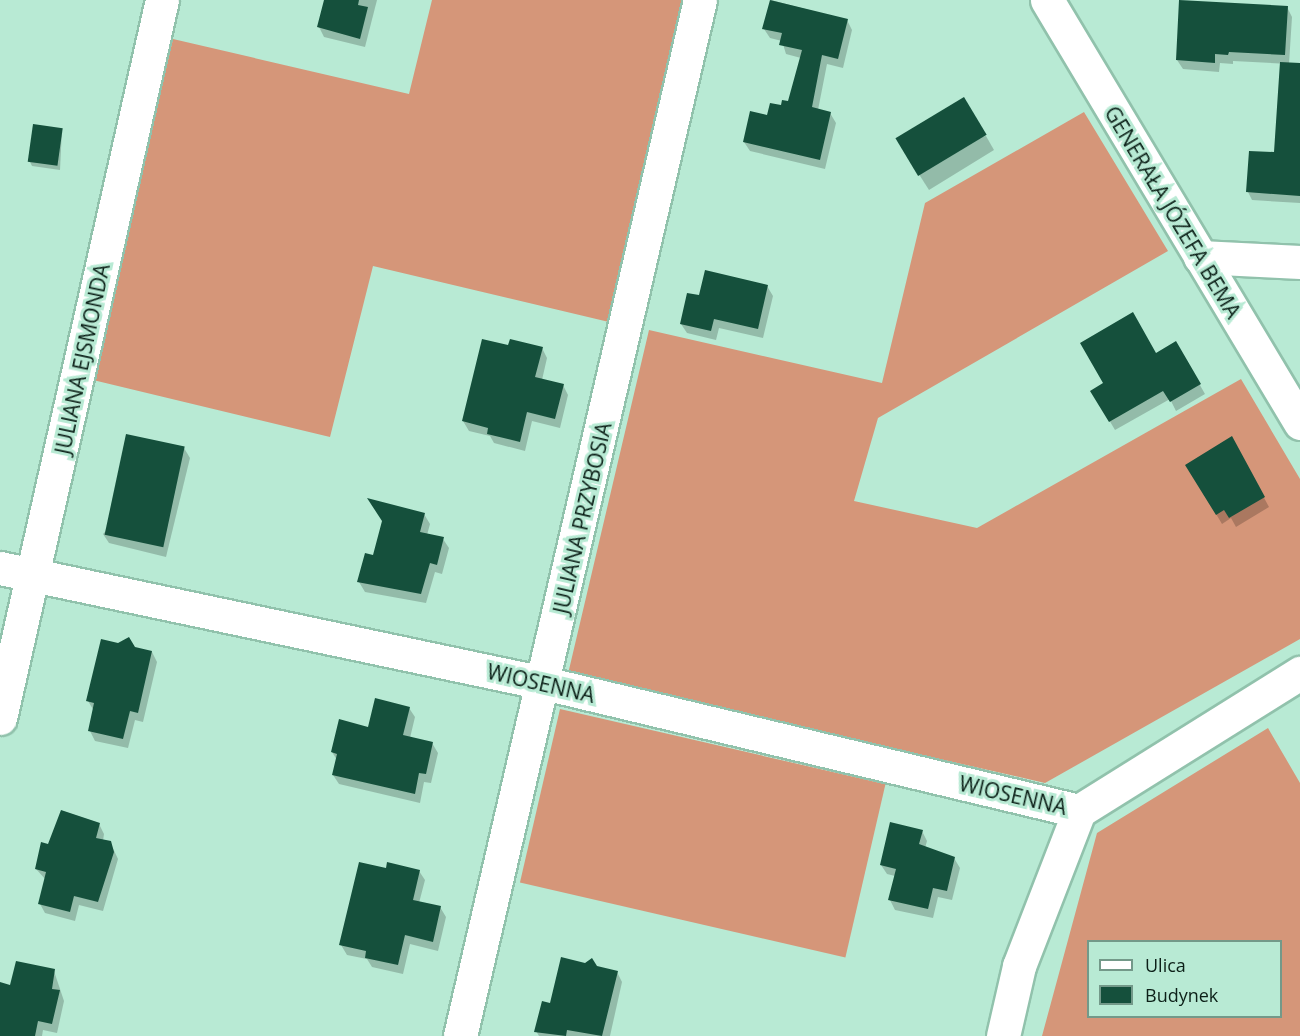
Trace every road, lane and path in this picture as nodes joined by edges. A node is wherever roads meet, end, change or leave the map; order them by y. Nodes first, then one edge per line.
1 (162, 0) edge
2 (700, 0) edge
3 (1047, 0) edge
4 (1200, 256) junction
5 (1300, 262) edge
6 (1300, 423) edge
7 (0, 568) edge
8 (35, 574) junction
9 (1300, 673) edge
10 (544, 683) junction
11 (0, 718) edge
12 (1078, 811) junction
13 (460, 1036) edge
14 (1003, 1036) edge

1 - 8 street, JULIANA EJSMONDA
2 - 10 street, JULIANA PRZYBOSIA
3 - 4 street, GENERAŁA JÓZEFA BEMA
4 - 5 street
4 - 6 street, GENERAŁA JÓZEFA BEMA
7 - 8 street, WIOSENNA
8 - 10 street, WIOSENNA
8 - 11 street, JULIANA EJSMONDA
9 - 12 street
10 - 12 street, WIOSENNA
10 - 13 street, JULIANA PRZYBOSIA
12 - 14 street

